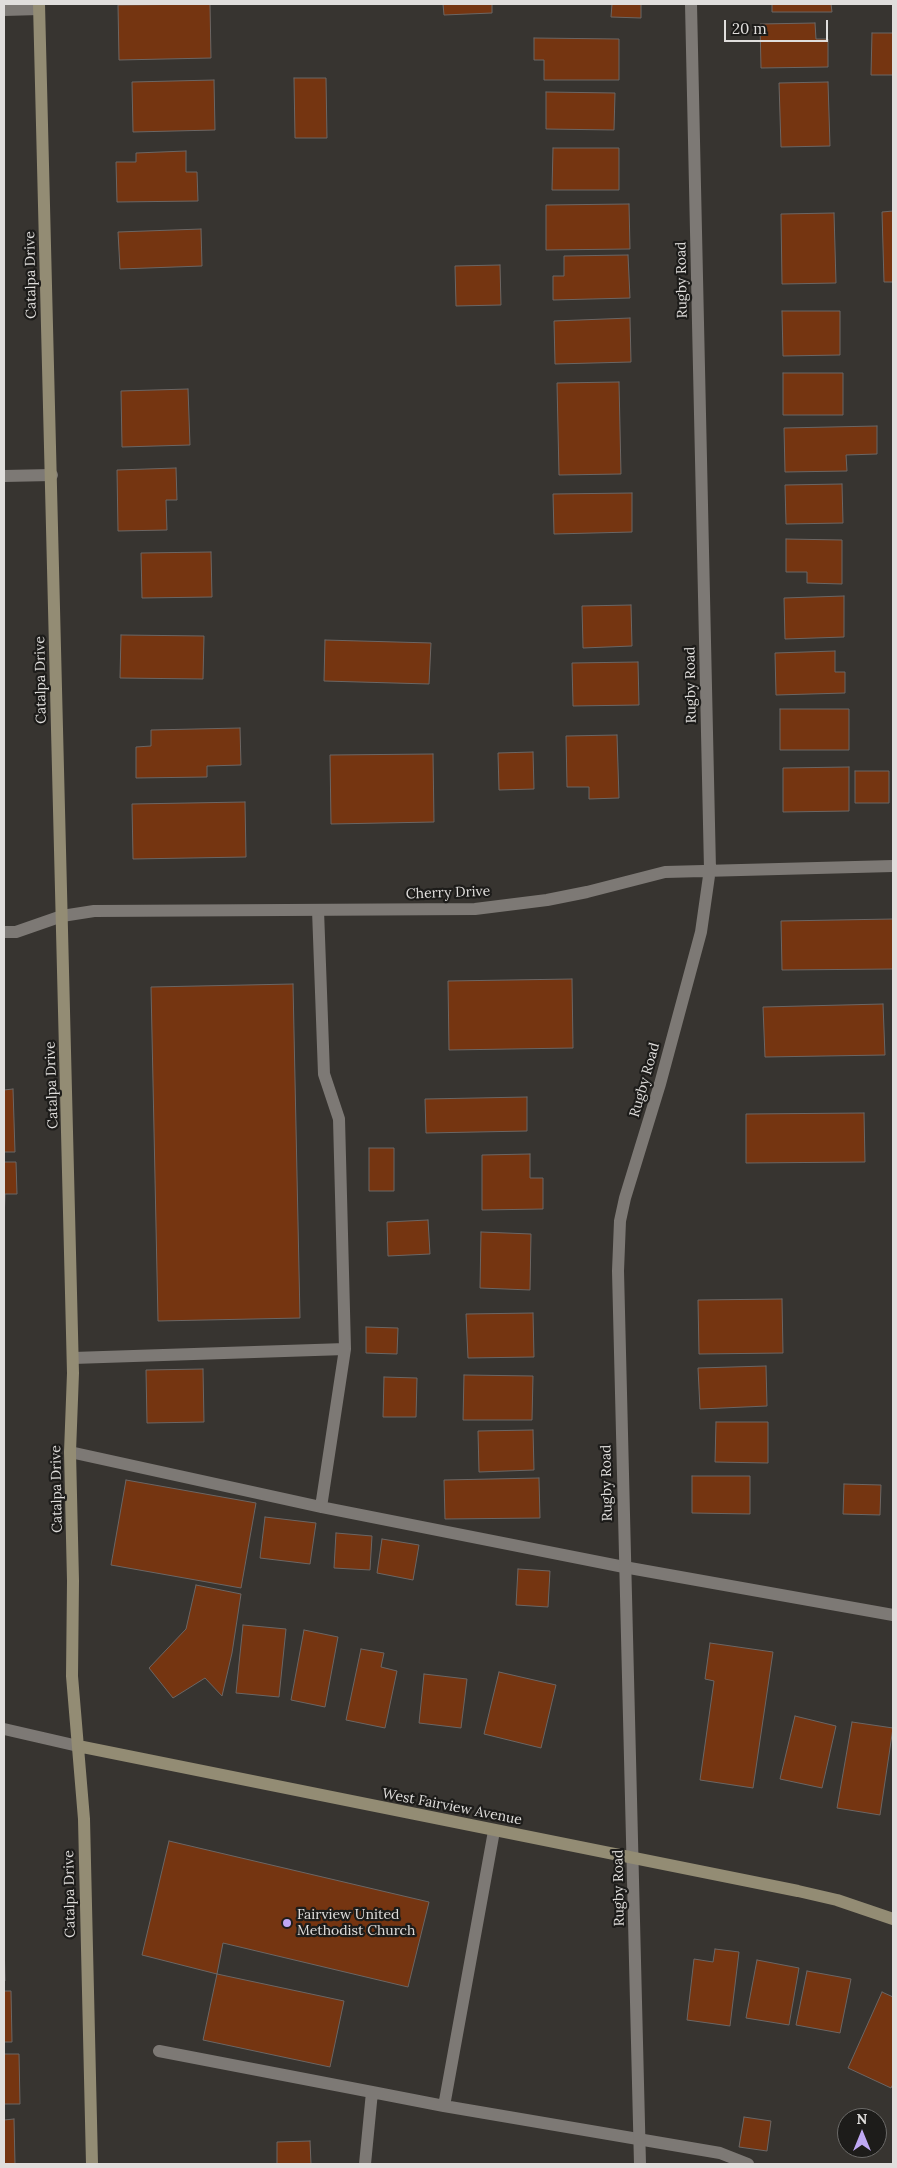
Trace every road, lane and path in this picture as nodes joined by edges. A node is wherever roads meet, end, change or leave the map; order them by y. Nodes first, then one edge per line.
1 (691, 4) edge
2 (39, 6) edge
3 (4, 10) edge
4 (52, 475) junction
5 (4, 476) edge
6 (893, 866) edge
7 (710, 869) junction
8 (318, 910) junction
9 (62, 916) junction
10 (4, 932) edge
11 (345, 1349) junction
12 (73, 1358) junction
13 (70, 1452) junction
14 (322, 1507) junction
15 (624, 1567) junction
16 (893, 1616) edge
17 (4, 1729) edge
18 (78, 1746) junction
19 (494, 1831) junction
20 (633, 1858) junction
21 (893, 1919) edge
22 (159, 2051) dead end
23 (372, 2092) junction
24 (444, 2106) junction
25 (640, 2140) junction
26 (92, 2164) edge
27 (365, 2164) edge
28 (640, 2164) edge
29 (748, 2164) edge

1 - 7 street, Rugby Road
2 - 3 street
2 - 4 street, Catalpa Drive
4 - 5 street
4 - 9 street, Catalpa Drive
6 - 7 street, Cherry Drive
7 - 8 street, Cherry Drive
7 - 15 street, Rugby Road
8 - 9 street, Cherry Drive
8 - 11 street
9 - 10 street, Cherry Drive
9 - 12 street, Catalpa Drive
11 - 12 street
11 - 14 street
12 - 13 street, Catalpa Drive
13 - 14 street
13 - 18 street, Catalpa Drive
14 - 15 street
15 - 16 street
15 - 20 street, Rugby Road
17 - 18 street, West Fairview Avenue
18 - 19 street, West Fairview Avenue
18 - 26 street, Catalpa Drive
19 - 20 street, West Fairview Avenue
19 - 24 street
20 - 21 street, West Fairview Avenue
20 - 25 street, Rugby Road
22 - 23 street
23 - 24 street
23 - 27 street
24 - 25 street
25 - 28 street, Rugby Road
25 - 29 street

